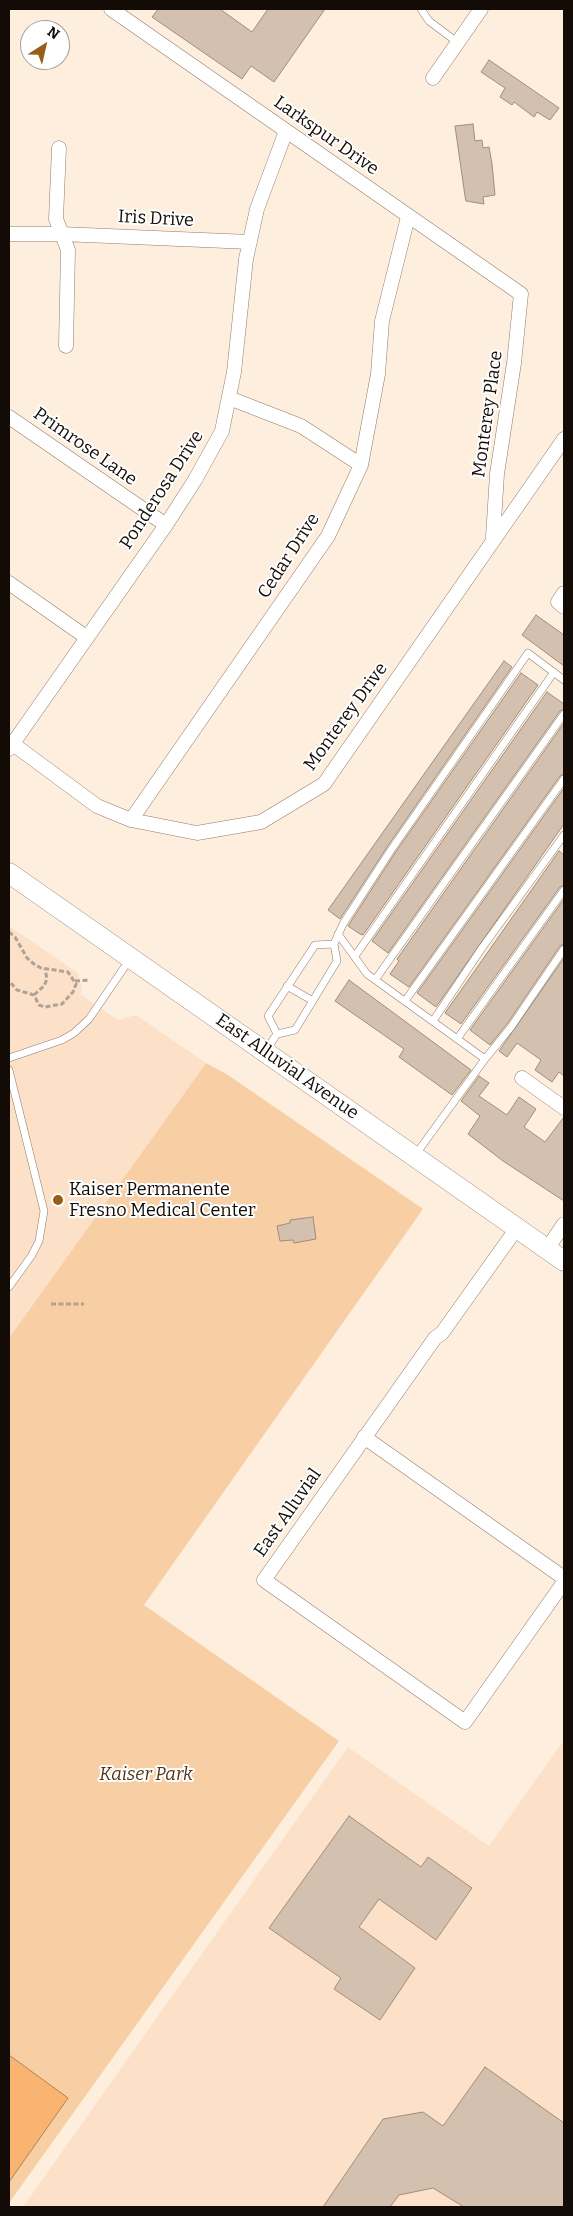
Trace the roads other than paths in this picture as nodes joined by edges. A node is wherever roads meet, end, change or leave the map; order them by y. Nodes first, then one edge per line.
1 (111, 9) edge
2 (421, 9) edge
3 (480, 9) edge
4 (458, 42) junction
5 (433, 78) dead end
6 (286, 130) junction
7 (59, 148) dead end
8 (408, 217) junction
9 (9, 234) edge
10 (61, 234) junction
11 (250, 242) junction
12 (521, 294) joint
13 (66, 346) dead end
14 (229, 398) junction
15 (9, 417) edge
16 (564, 439) edge
17 (361, 465) junction
18 (166, 525) junction
19 (493, 538) junction
20 (9, 585) edge
21 (564, 593) edge
22 (564, 607) edge
23 (86, 636) junction
24 (554, 672) junction
25 (564, 680) edge
26 (564, 714) edge
27 (11, 746) edge
28 (564, 779) edge
29 (131, 820) junction
30 (564, 835) edge
31 (9, 874) edge
32 (564, 890) edge
33 (338, 934) junction
34 (334, 944) junction
35 (564, 949) edge
36 (355, 956) junction
37 (130, 958) junction
38 (375, 980) junction
39 (287, 986) junction
40 (313, 1001) junction
41 (405, 1001) junction
42 (433, 1021) junction
43 (277, 1034) junction
44 (457, 1039) junction
45 (264, 1052) junction
46 (9, 1058) edge
47 (485, 1060) junction
48 (9, 1070) edge
49 (522, 1078) dead end
50 (564, 1108) edge
51 (414, 1156) junction
52 (564, 1224) edge
53 (517, 1228) junction
54 (547, 1249) junction
55 (564, 1261) edge
56 (9, 1287) edge
57 (364, 1437) junction
58 (564, 1578) edge
59 (564, 1582) edge

1 - 6 street, Larkspur Drive
2 - 4 lane
3 - 4 street
4 - 5 street
6 - 8 street, Larkspur Drive
6 - 11 street, Ponderosa Drive
7 - 10 street
8 - 12 street, Larkspur Drive
8 - 17 street, Cedar Drive
9 - 10 street, Iris Drive
10 - 11 street, Iris Drive
10 - 13 street
11 - 14 street, Ponderosa Drive
12 - 19 street, Monterey Place
14 - 17 street
14 - 18 street, Ponderosa Drive
15 - 18 street, Primrose Lane
16 - 19 street, Monterey Drive
17 - 29 street, Cedar Drive
18 - 23 street, Ponderosa Drive
19 - 29 street, Monterey Drive
20 - 23 street
21 - 22 street
23 - 27 street, Ponderosa Drive
24 - 25 lane
24 - 33 lane
24 - 36 lane
26 - 38 lane
27 - 29 street, Monterey Drive
28 - 41 lane
30 - 42 lane
31 - 37 main road, East Alluvial Avenue
32 - 44 lane
33 - 34 lane
33 - 36 lane
34 - 39 lane
34 - 40 lane
35 - 47 lane
36 - 38 lane
37 - 45 main road, East Alluvial Avenue
37 - 46 lane
38 - 41 lane
39 - 40 lane
39 - 43 lane
40 - 43 lane
41 - 42 lane
42 - 44 lane
43 - 45 lane
44 - 47 lane
45 - 51 main road, East Alluvial Avenue
47 - 51 lane
48 - 56 lane
49 - 50 street
51 - 53 main road, East Alluvial Avenue
52 - 54 street
53 - 54 main road, East Alluvial Avenue
53 - 57 street, East Alluvial
54 - 55 main road, East Alluvial Avenue
57 - 58 street
57 - 59 street, East Alluvial

